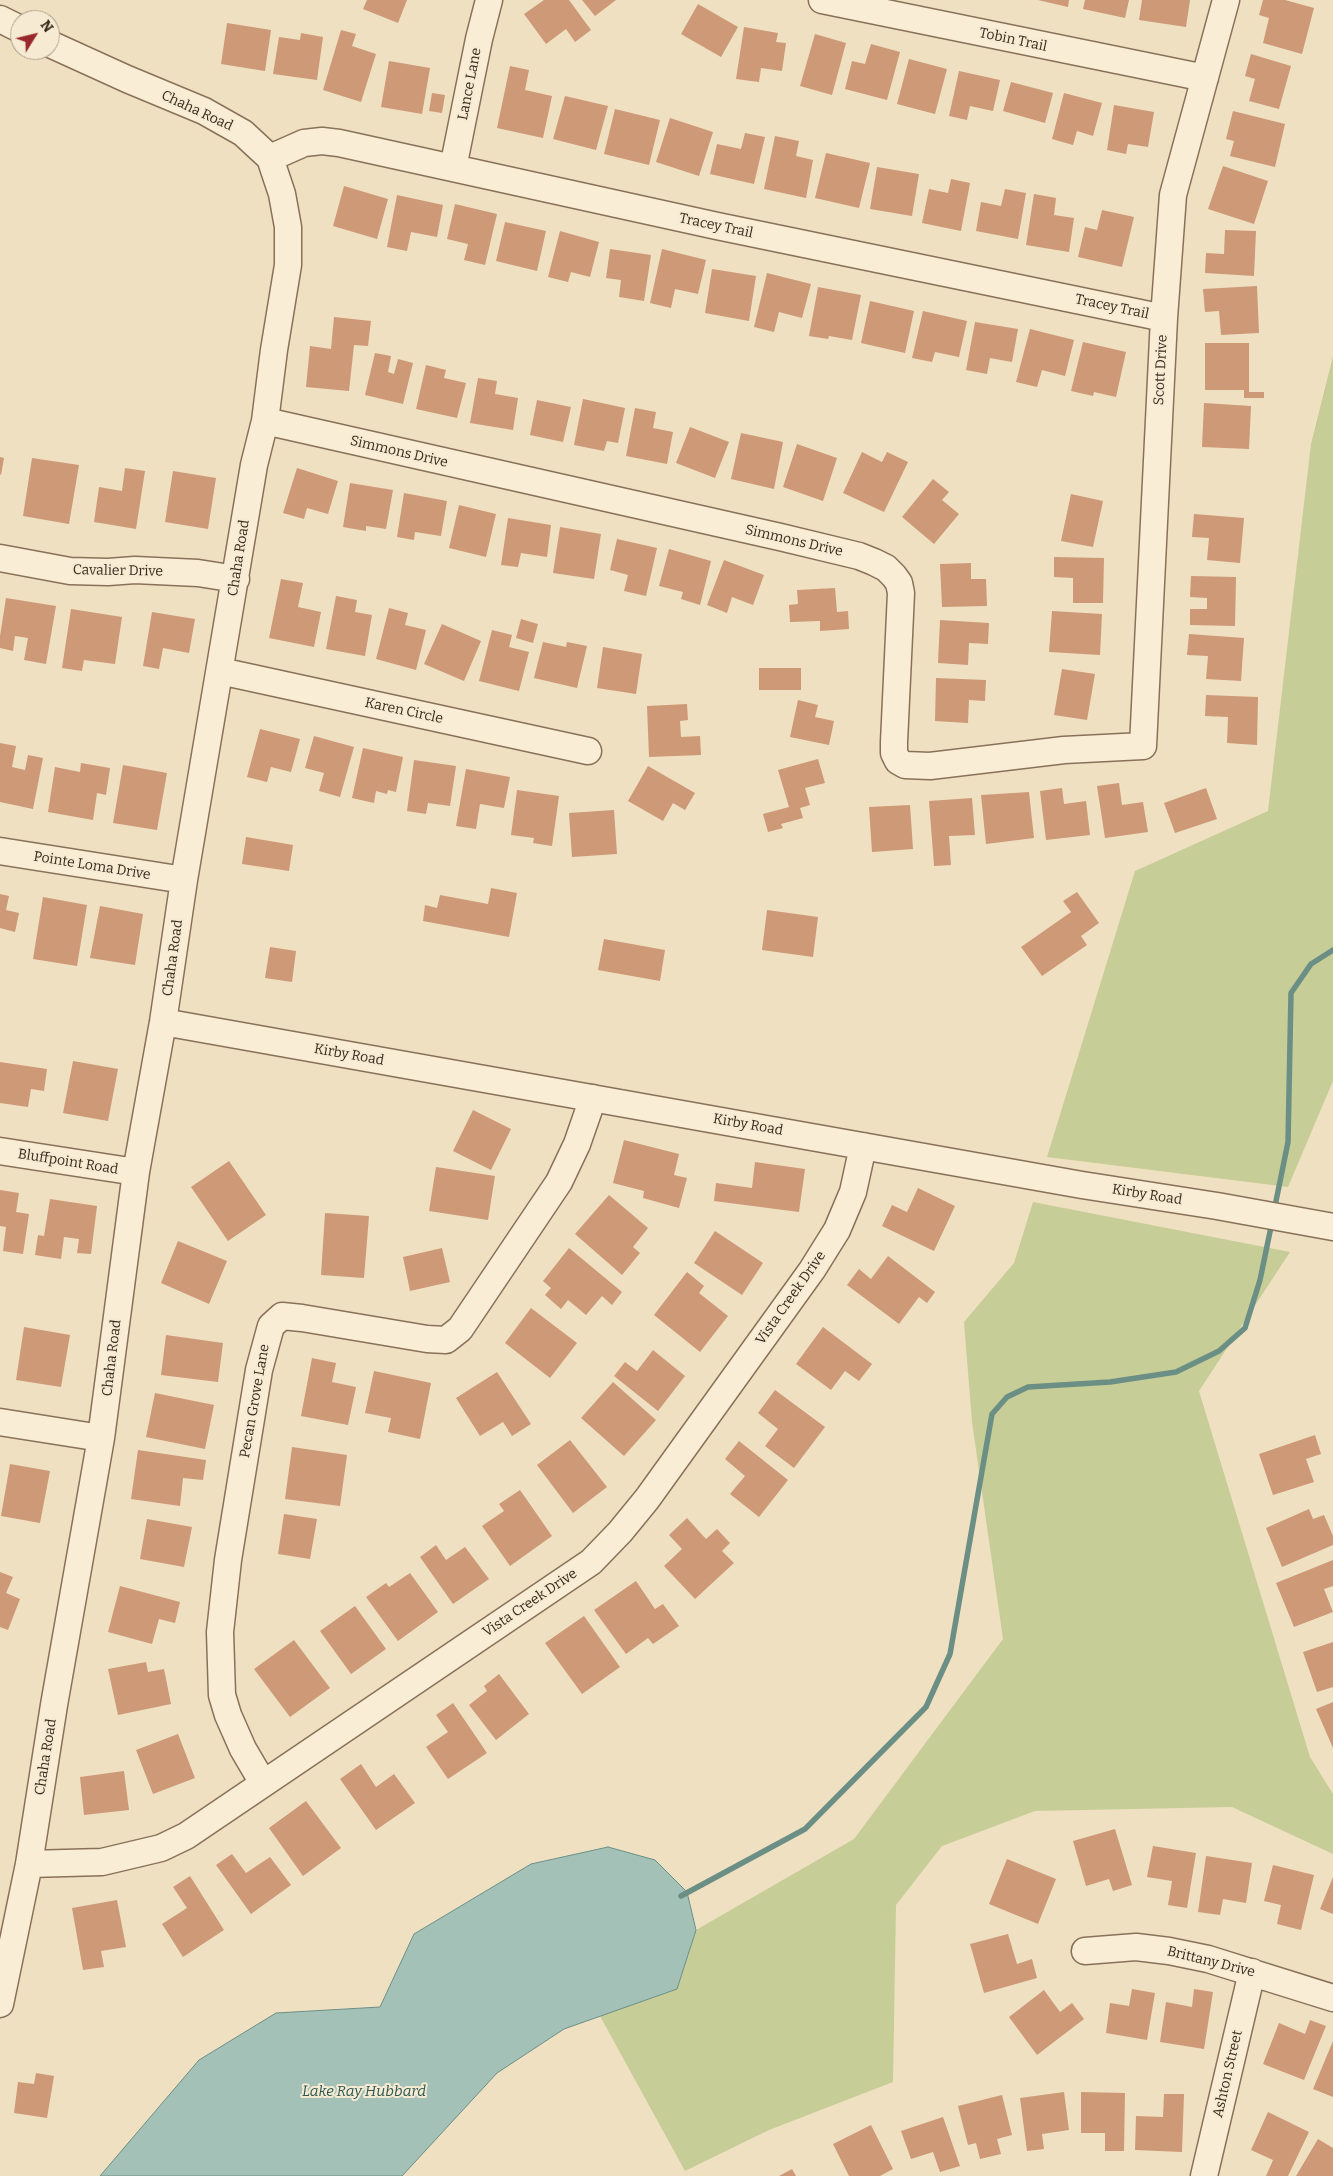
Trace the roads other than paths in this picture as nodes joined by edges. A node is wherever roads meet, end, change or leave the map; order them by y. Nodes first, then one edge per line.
1 (489, 0) edge
2 (822, 0) edge
3 (1226, 0) edge
4 (60, 49) edge
5 (1205, 78) junction
6 (270, 158) junction
7 (453, 168) junction
8 (1164, 318) junction
9 (265, 421) junction
10 (0, 558) edge
11 (236, 579) junction
12 (220, 671) junction
13 (1143, 746) joint
14 (588, 751) dead end
15 (0, 851) edge
16 (184, 880) junction
17 (164, 1022) junction
18 (593, 1098) junction
19 (864, 1146) junction
20 (0, 1151) edge
21 (136, 1172) junction
22 (1325, 1226) edge
23 (0, 1422) edge
24 (101, 1438) junction
25 (263, 1783) junction
26 (30, 1864) junction
27 (1085, 1951) dead end
28 (5, 1958) edge
29 (1252, 1972) junction
30 (1333, 1998) edge
31 (0, 2004) edge
32 (1204, 2176) edge

1 - 7 street, Lance Lane
2 - 5 street, Tobin Trail
3 - 5 street, Scott Drive
4 - 6 street, Chaha Road
5 - 8 street, Scott Drive
6 - 7 street, Tracey Trail
6 - 9 street, Chaha Road
7 - 8 street, Tracey Trail
8 - 13 street, Scott Drive
9 - 11 street, Chaha Road
9 - 13 street, Simmons Drive
10 - 11 street, Cavalier Drive
11 - 12 street, Chaha Road
12 - 14 street, Karen Circle
12 - 16 street, Chaha Road
15 - 16 street, Pointe Loma Drive
16 - 17 street, Chaha Road
17 - 18 street, Kirby Road
17 - 21 street, Chaha Road
18 - 19 street, Kirby Road
18 - 25 street, Pecan Grove Lane
19 - 22 street, Kirby Road
19 - 25 street, Vista Creek Drive
20 - 21 street, Bluffpoint Road
21 - 24 street, Chaha Road
23 - 24 street
24 - 26 street, Chaha Road
25 - 26 street, Vista Creek Drive
26 - 28 street, Chaha Road
27 - 29 street, Brittany Drive
28 - 31 street, Chaha Road
29 - 30 street, Brittany Drive
29 - 32 street, Ashton Street

